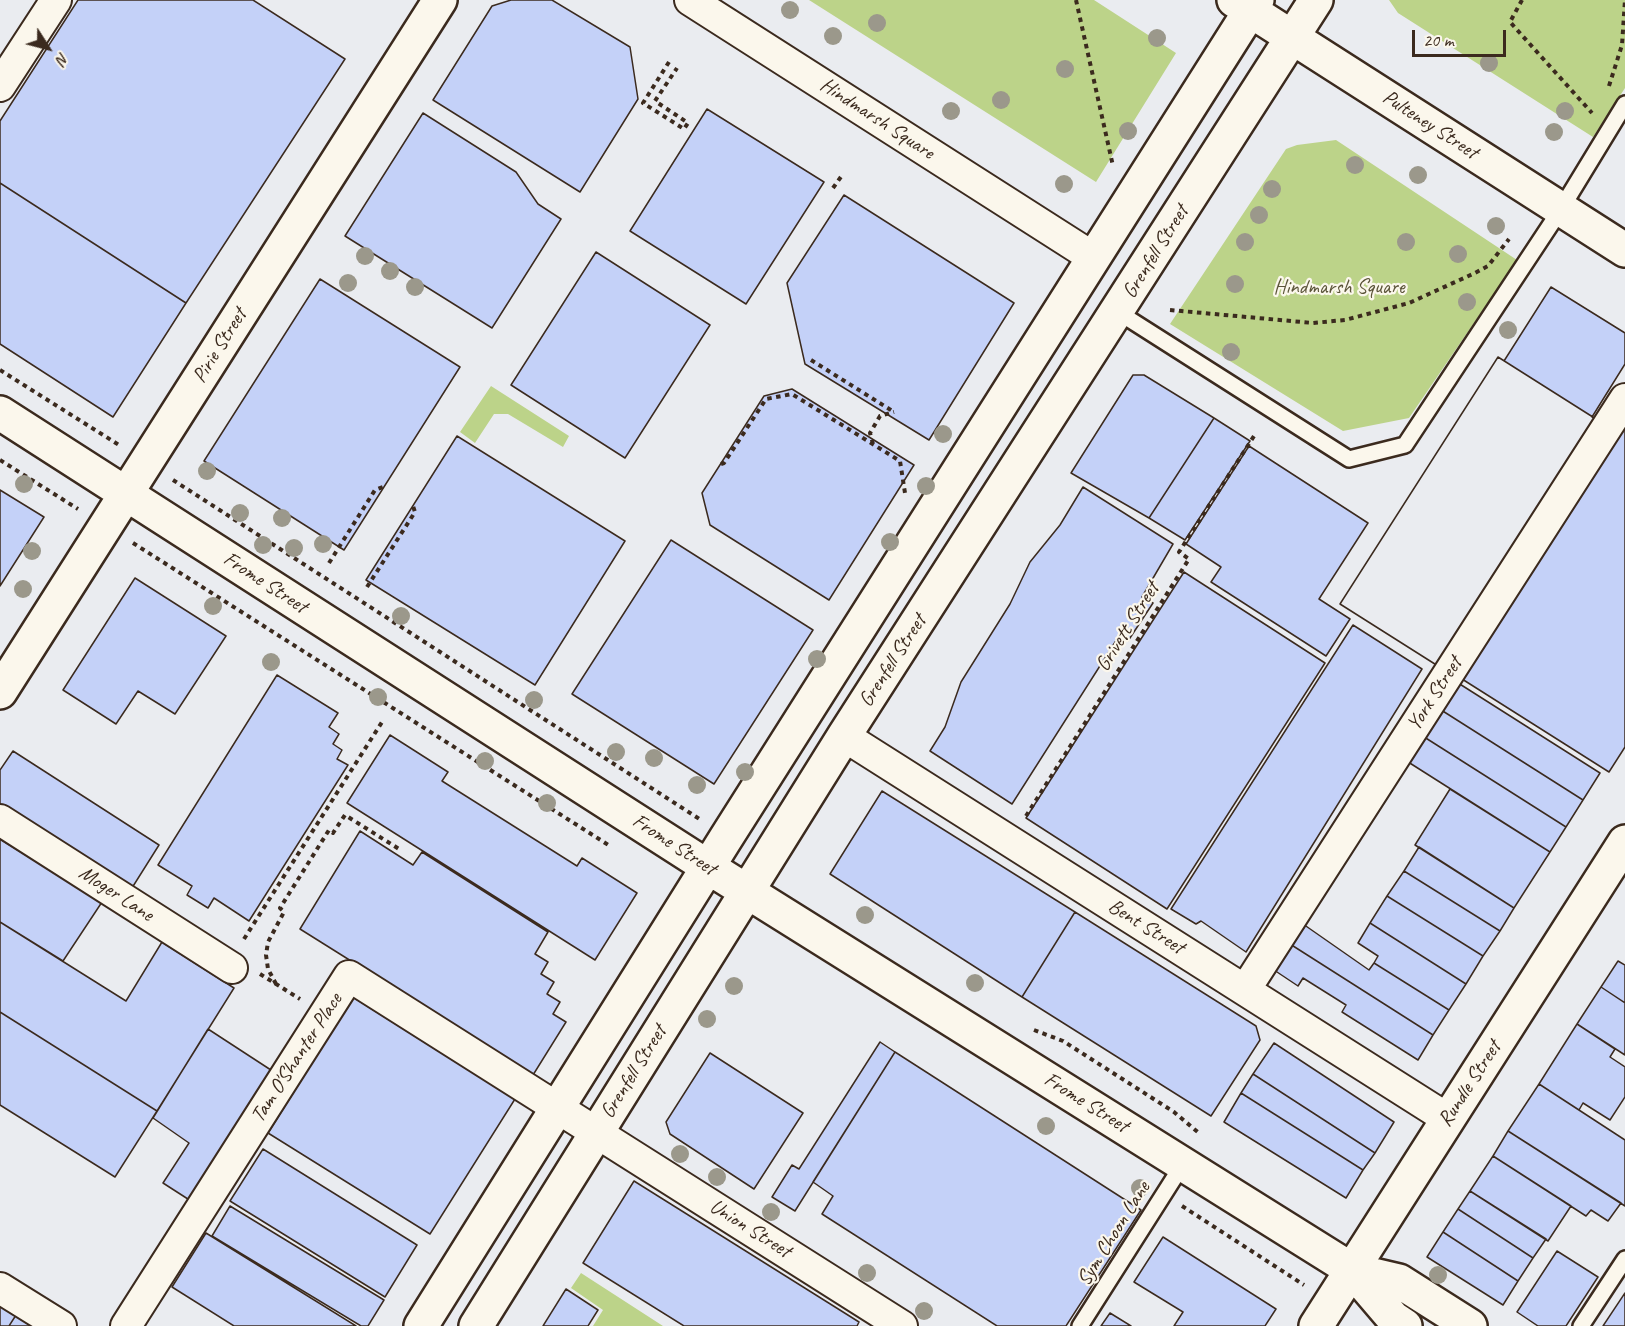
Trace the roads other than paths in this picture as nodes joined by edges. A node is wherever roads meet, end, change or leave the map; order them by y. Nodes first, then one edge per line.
1 (56, 0) edge
2 (440, 0) edge
3 (690, 0) edge
4 (1316, 0) edge
5 (1247, 4) edge
6 (1293, 37) junction
7 (0, 86) edge
8 (1625, 104) edge
9 (1561, 209) junction
10 (1625, 250) edge
11 (1094, 258) junction
12 (1118, 312) junction
13 (1625, 399) edge
14 (0, 413) edge
15 (126, 494) junction
16 (0, 692) edge
17 (844, 736) junction
18 (0, 820) edge
19 (1620, 861) edge
20 (708, 867) junction
21 (747, 891) junction
22 (232, 968) road end
23 (1245, 990) junction
24 (558, 1108) junction
25 (1448, 1119) junction
26 (597, 1132) junction
27 (1183, 1164) junction
28 (1625, 1259) edge
29 (1352, 1270) junction
30 (0, 1287) edge
31 (61, 1326) edge
32 (126, 1326) edge
33 (422, 1326) edge
34 (476, 1326) edge
35 (903, 1326) edge
36 (1080, 1326) edge
37 (1316, 1326) edge
38 (1405, 1326) edge
39 (1470, 1326) edge
40 (1581, 1326) edge

1 - 7 street
2 - 15 main road, Pirie Street
3 - 11 street, Hindmarsh Square
4 - 6 main road, Grenfell Street
5 - 6 main road, Pulteney Street
5 - 11 main road
6 - 9 main road, Pulteney Street
6 - 12 main road, Grenfell Street
8 - 9 lane
9 - 10 main road, Pulteney Street
9 - 12 lane
11 - 20 main road
12 - 17 main road, Grenfell Street
13 - 23 street, York Street
14 - 15 main road, Frome Street
15 - 16 main road, Pirie Street
15 - 20 main road, Frome Street
17 - 21 main road, Grenfell Street
17 - 23 street, Bent Street
18 - 22 street, Moger Lane
19 - 25 main road, Rundle Street
20 - 21 main road, Frome Street
20 - 24 main road
21 - 26 main road, Grenfell Street
21 - 27 main road, Frome Street
23 - 25 street, Bent Street
24 - 26 street, Tam O'Shanter Place
24 - 32 street, Tam O'Shanter Place
24 - 33 main road
25 - 29 main road, Rundle Street
26 - 34 main road, Grenfell Street
26 - 35 street, Union Street
27 - 29 main road, Frome Street
27 - 36 lane, Sym Choon Lane
28 - 40 lane
29 - 37 main road, Rundle Street
29 - 38 main road, Frome Street
29 - 39 main road, Frome Street
30 - 31 street

